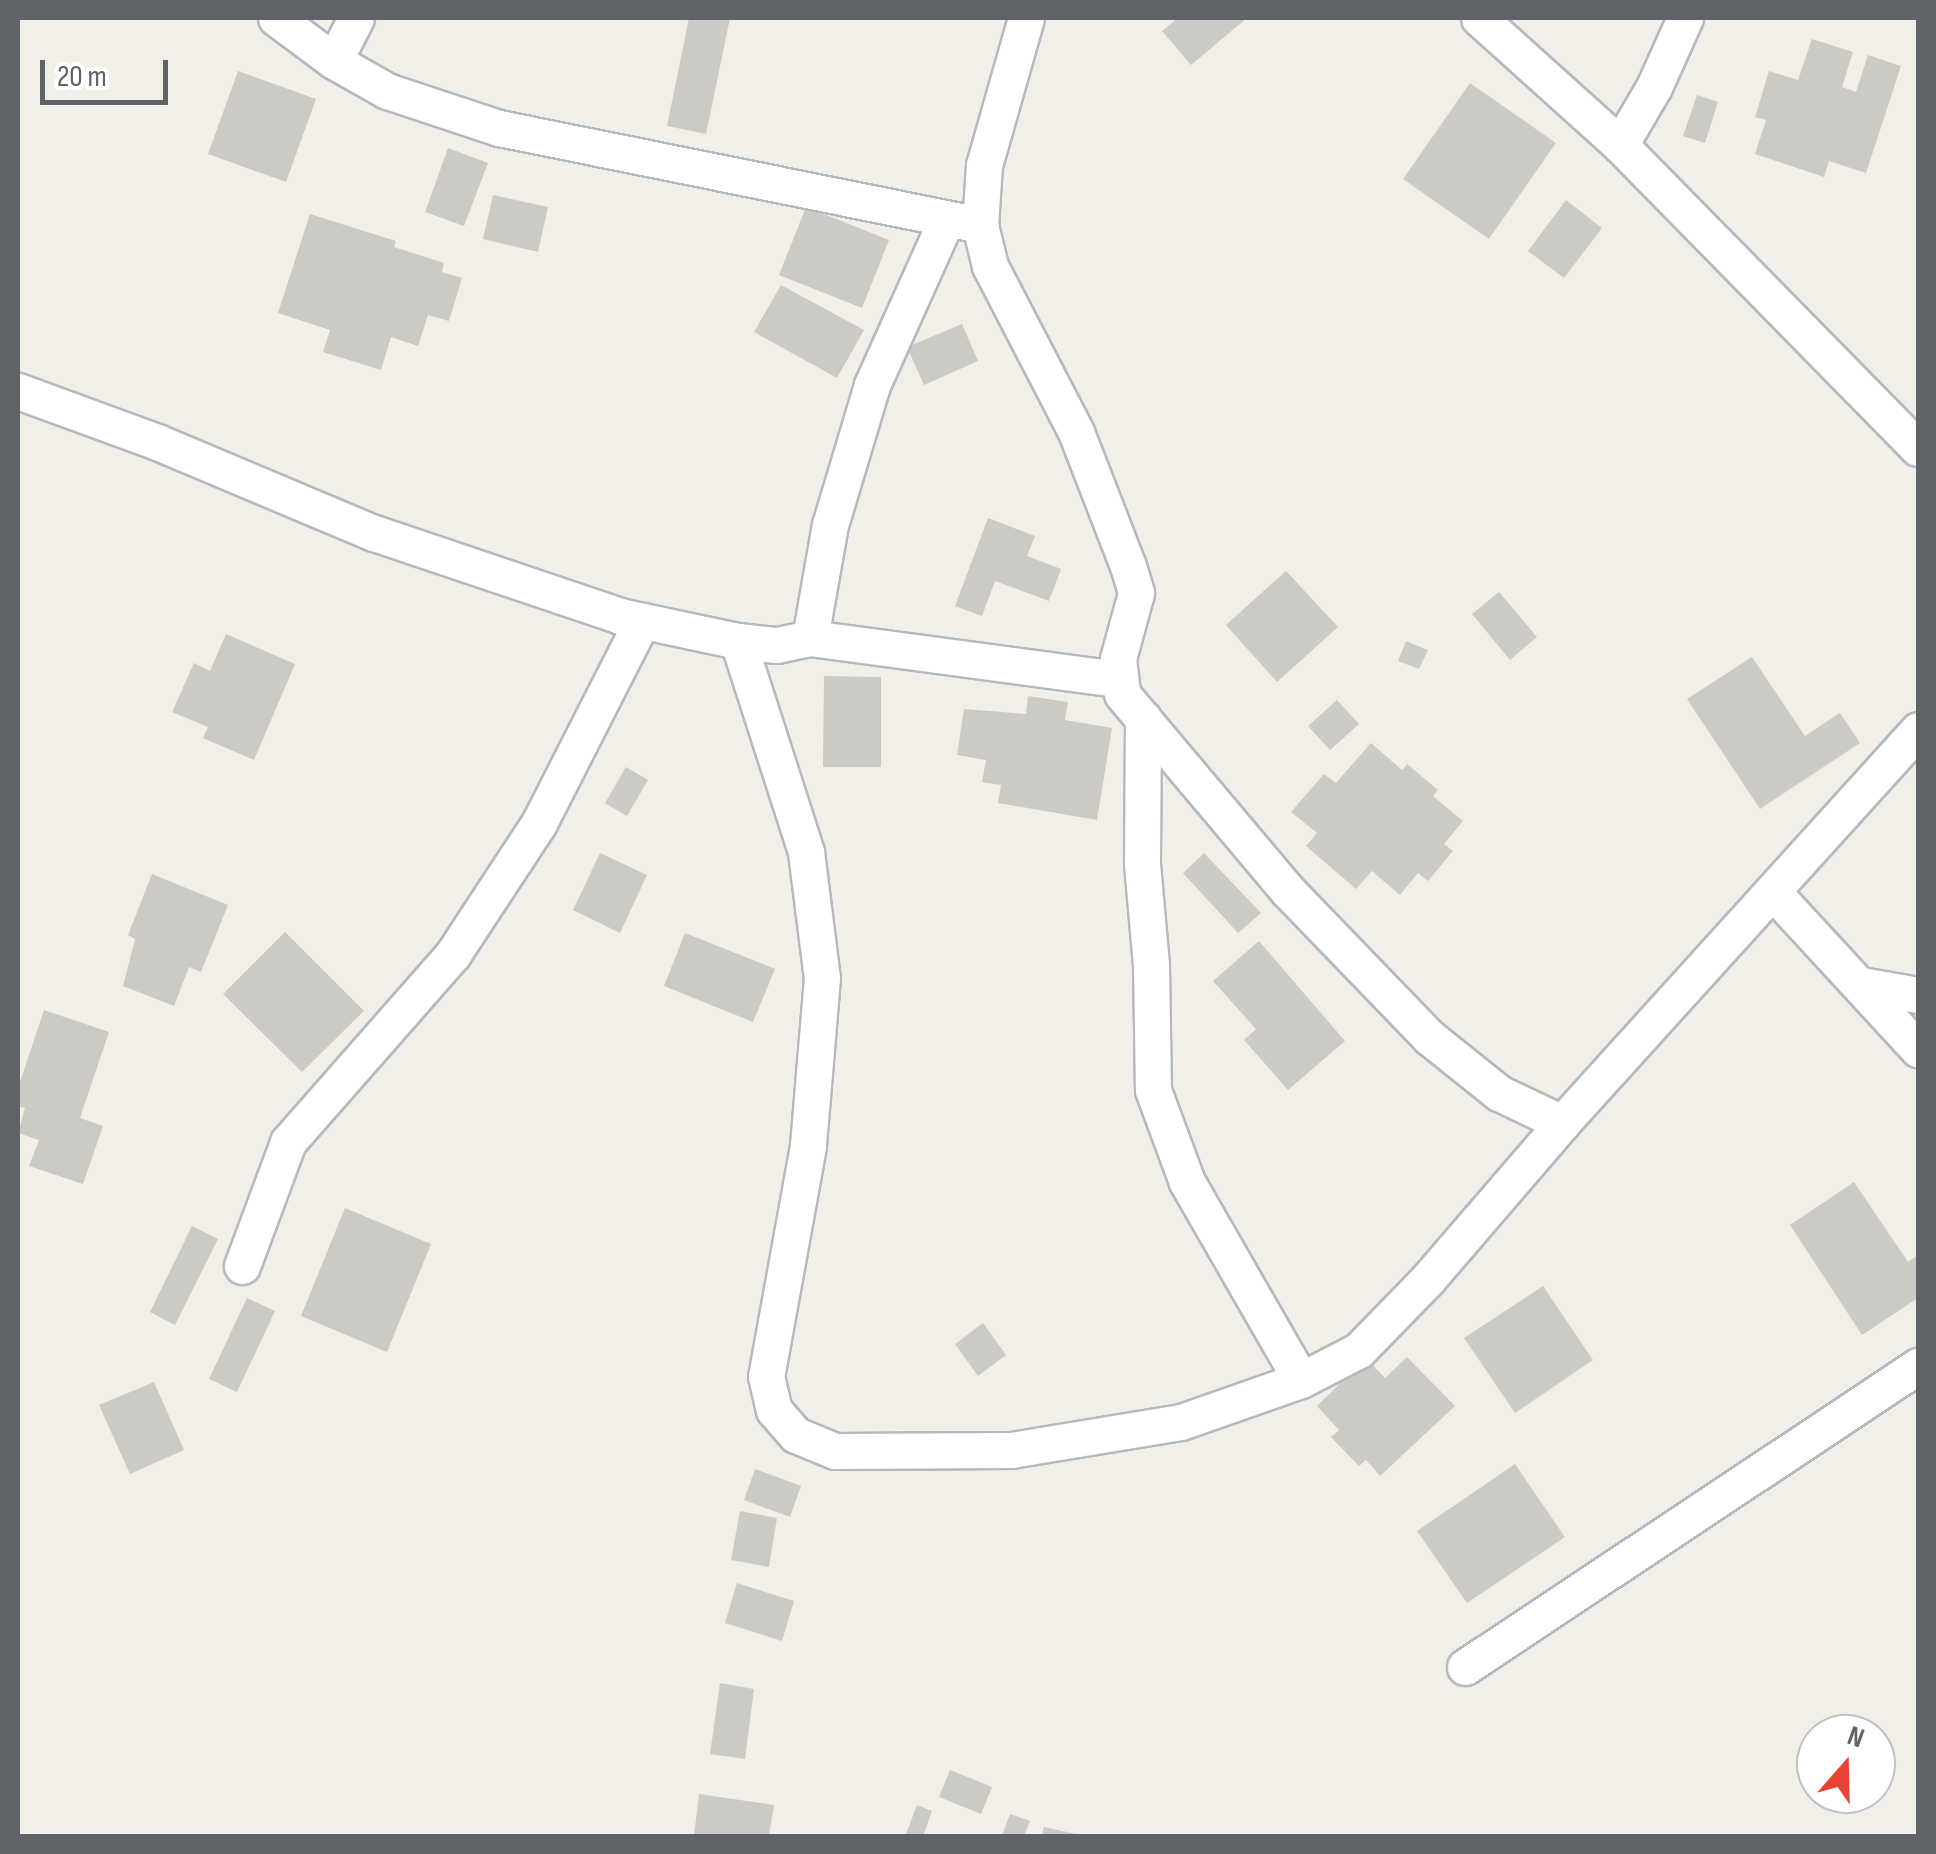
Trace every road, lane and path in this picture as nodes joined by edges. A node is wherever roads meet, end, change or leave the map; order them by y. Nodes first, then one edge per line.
1 (276, 18) edge
2 (356, 18) edge
3 (1026, 18) edge
4 (1479, 18) edge
5 (1684, 18) edge
6 (334, 61) junction
7 (1620, 146) junction
8 (963, 223) junction
9 (18, 391) edge
10 (1918, 448) edge
11 (642, 621) junction
12 (810, 638) junction
13 (738, 641) junction
14 (1117, 679) junction
15 (1143, 718) junction
16 (1918, 730) edge
17 (1773, 892) junction
18 (1861, 985) junction
19 (1918, 994) edge
20 (1918, 1049) edge
21 (1562, 1123) junction
22 (242, 1266) dead end
23 (1918, 1366) edge
24 (1301, 1380) junction
25 (1465, 1667) dead end

1 - 6 street
2 - 6 street
3 - 8 street
4 - 7 street
5 - 7 street
6 - 8 street
7 - 10 street
8 - 12 street
8 - 14 street
9 - 11 street
11 - 13 street
11 - 22 street
12 - 13 street
12 - 14 street
13 - 24 street
14 - 15 street
15 - 21 street
15 - 24 street
16 - 17 street
17 - 18 street
17 - 21 street
18 - 19 street
18 - 20 street
21 - 24 street
23 - 25 street

